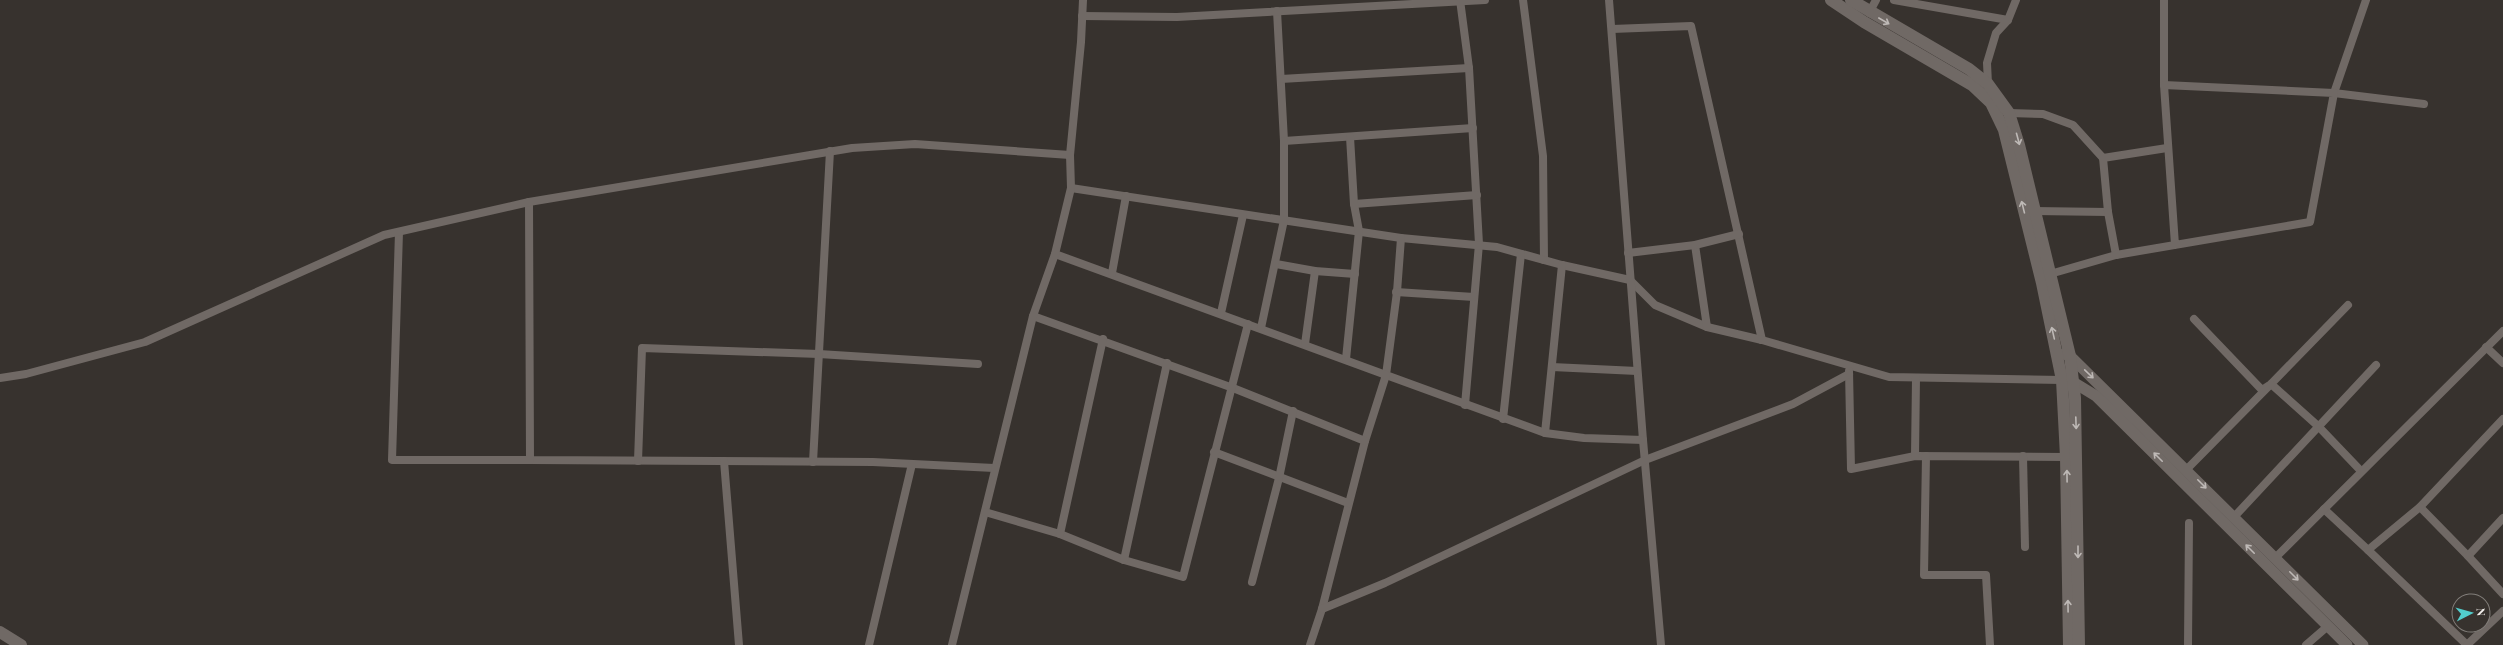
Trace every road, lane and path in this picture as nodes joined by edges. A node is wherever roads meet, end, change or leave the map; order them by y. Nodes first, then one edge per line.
1 (1083, 0) edge
2 (1485, 0) edge
3 (1523, 0) edge
4 (1609, 0) edge
5 (1831, 0) edge
6 (1851, 0) edge
7 (1876, 0) edge
8 (1894, 0) edge
9 (2016, 0) edge
10 (2164, 0) edge
11 (2366, 0) edge
12 (1463, 1) edge
13 (1330, 4) edge
14 (1277, 10) junction
15 (1870, 13) junction
16 (1082, 16) junction
17 (2008, 20) junction
18 (1612, 29) junction
19 (1470, 68) junction
20 (1281, 79) junction
21 (1988, 84) junction
22 (2164, 85) junction
23 (2334, 93) junction
24 (2424, 104) dead end
25 (2009, 113) junction
26 (1473, 128) junction
27 (1350, 137) junction
28 (1284, 141) junction
29 (2167, 148) junction
30 (830, 151) junction
31 (1070, 155) junction
32 (2103, 158) junction
33 (1071, 188) junction
34 (1477, 195) junction
35 (1126, 196) junction
36 (529, 202) junction
37 (1354, 204) junction
38 (2034, 211) junction
39 (2108, 212) junction
40 (1243, 215) junction
41 (1284, 220) junction
42 (1359, 231) junction
43 (399, 232) junction
44 (1739, 234) junction
45 (1401, 238) junction
46 (1479, 244) junction
47 (1695, 245) junction
48 (2175, 245) junction
49 (1628, 253) junction
50 (1055, 254) junction
51 (1521, 254) junction
52 (2116, 255) junction
53 (1544, 260) junction
54 (1276, 264) junction
55 (1562, 265) junction
56 (1315, 271) junction
57 (1112, 273) junction
58 (1355, 274) junction
59 (2050, 274) junction
60 (1630, 280) junction
61 (1396, 292) junction
62 (1474, 297) junction
63 (2348, 305) dead end
64 (1221, 313) junction
65 (1033, 316) junction
66 (2194, 319) dead end
67 (1248, 324) junction
68 (1707, 327) junction
69 (1261, 328) junction
70 (2503, 330) edge
71 (1103, 339) junction
72 (1762, 340) junction
73 (1305, 344) junction
74 (2486, 347) junction
75 (2058, 353) junction
76 (819, 354) junction
77 (2070, 356) junction
78 (1346, 359) junction
79 (1167, 363) junction
80 (2503, 363) edge
81 (978, 364) dead end
82 (2376, 365) dead end
83 (1552, 368) junction
84 (1637, 370) junction
85 (1849, 370) junction
86 (1386, 375) junction
87 (0, 378) edge
88 (1916, 378) junction
89 (2068, 382) junction
90 (2271, 384) junction
91 (1233, 388) junction
92 (1465, 405) junction
93 (1293, 411) junction
94 (1503, 419) junction
95 (2503, 419) edge
96 (2318, 426) junction
97 (1545, 433) junction
98 (1643, 440) junction
99 (1365, 441) junction
100 (1214, 452) junction
101 (1915, 456) junction
102 (1926, 456) junction
103 (2023, 456) junction
104 (2066, 457) junction
105 (530, 460) junction
106 (1645, 460) junction
107 (638, 461) junction
108 (724, 462) junction
109 (813, 462) junction
110 (912, 464) junction
111 (994, 468) junction
112 (2187, 469) junction
113 (2362, 471) junction
114 (1279, 478) junction
115 (1348, 503) junction
116 (2420, 507) junction
117 (2324, 509) junction
118 (985, 512) junction
119 (2234, 517) junction
120 (2503, 518) edge
121 (2189, 523) dead end
122 (1060, 534) junction
123 (2025, 547) dead end
124 (2368, 550) junction
125 (2468, 556) junction
126 (2276, 558) junction
127 (1124, 560) junction
128 (1252, 582) dead end
129 (2503, 594) edge
130 (1322, 609) junction
131 (2503, 611) edge
132 (2328, 626) junction
133 (0, 632) edge
134 (21, 645) edge
135 (739, 645) edge
136 (869, 645) edge
137 (952, 645) edge
138 (1310, 645) edge
139 (1661, 645) edge
140 (1990, 645) edge
141 (2069, 645) edge
142 (2079, 645) edge
143 (2188, 645) edge
144 (2306, 645) edge
145 (2347, 645) edge
146 (2364, 645) edge
147 (2468, 645) edge

1 - 16 street
2 - 12 street
3 - 53 street
4 - 18 street
75 -> 5 main road
6 - 15 main road
7 - 15 street
8 - 17 street
9 - 17 street
10 - 22 street
11 - 23 street
12 - 13 street
12 - 19 street
13 - 14 street
14 - 16 street
14 - 20 street
15 -> 21 main road
16 - 31 street
17 - 21 street
18 - 44 street
18 - 49 street
19 - 20 street
19 - 26 street
20 - 28 street
21 - 25 main road
22 - 23 street
22 - 29 street
23 - 24 street
23 - 48 street
25 - 32 street
25 -> 38 main road
26 - 27 street
26 - 34 street
27 - 28 street
27 - 37 street
28 - 41 street
29 - 32 street
29 - 48 street
30 - 31 street
30 - 36 street
30 - 76 street
31 - 33 street
32 - 39 street
33 - 35 street
33 - 50 street
34 - 37 street
34 - 46 street
35 - 40 street
35 - 57 street
36 - 43 street
36 - 105 street
37 - 42 street
38 - 39 street
38 - 59 main road
39 - 52 street
40 - 41 street
40 - 64 street
41 - 42 street
41 - 54 street
42 - 45 street
42 - 58 street
43 - 87 street
43 - 105 street
44 - 47 street
44 - 72 street
45 - 46 street
45 - 61 street
46 - 51 street
46 - 62 street
47 - 49 street
47 - 68 street
48 - 52 street
49 - 60 street
50 - 57 street
50 - 65 street
51 - 53 street
51 - 94 street
52 - 59 street
53 - 55 street
54 - 56 street
54 - 69 street
55 - 60 street
55 - 83 street
56 - 58 street
56 - 73 street
57 - 64 street
58 - 78 street
59 - 77 main road
60 - 68 street
60 - 84 street
61 - 62 street
61 - 86 street
62 - 92 street
63 - 90 street
64 - 67 street
65 - 71 street
65 - 111 street
66 - 90 street
67 - 69 street
67 - 91 street
68 - 72 street
69 - 73 street
70 - 74 street
71 - 79 street
71 - 122 street
72 - 85 street
73 - 78 street
74 - 80 street
74 - 113 street
75 - 77 street
75 - 89 main road
76 - 81 street
76 - 107 street
76 - 109 street
77 - 89 main road
77 -> 112 street
78 - 86 street
79 - 91 street
79 - 127 street
82 - 96 street
83 - 84 street
83 - 97 street
84 - 98 street
85 - 88 street
85 - 101 street
85 - 106 street
86 - 92 street
86 - 99 street
88 - 89 street
88 - 101 street
89 - 104 main road
132 -> 89 street
89 -> 142 main road
90 - 96 street
90 - 112 street
91 - 93 street
91 - 100 street
92 - 94 street
93 - 99 street
93 - 114 street
94 - 97 street
95 - 116 street
96 - 113 street
96 - 119 street
97 - 98 street
98 - 106 street
99 - 115 street
100 - 114 street
100 - 127 street
101 - 102 street
102 - 103 street
102 - 140 street
103 - 104 street
103 - 123 street
141 -> 104 main road
105 - 107 street
106 - 130 street
106 - 139 street
107 - 108 street
108 - 109 street
108 - 135 street
109 - 110 street
110 - 111 street
110 - 136 street
111 - 118 street
112 -> 119 street
113 - 117 street
114 - 115 street
114 - 128 street
115 - 130 street
116 - 124 street
116 - 125 street
117 - 124 street
117 - 126 street
118 - 122 street
118 - 137 street
119 - 126 street
120 - 125 street
121 - 143 street
122 - 127 street
124 - 147 street
125 - 129 street
126 -> 146 street
130 - 138 street
131 - 147 street
132 - 144 street
132 - 145 street
133 - 134 main road

